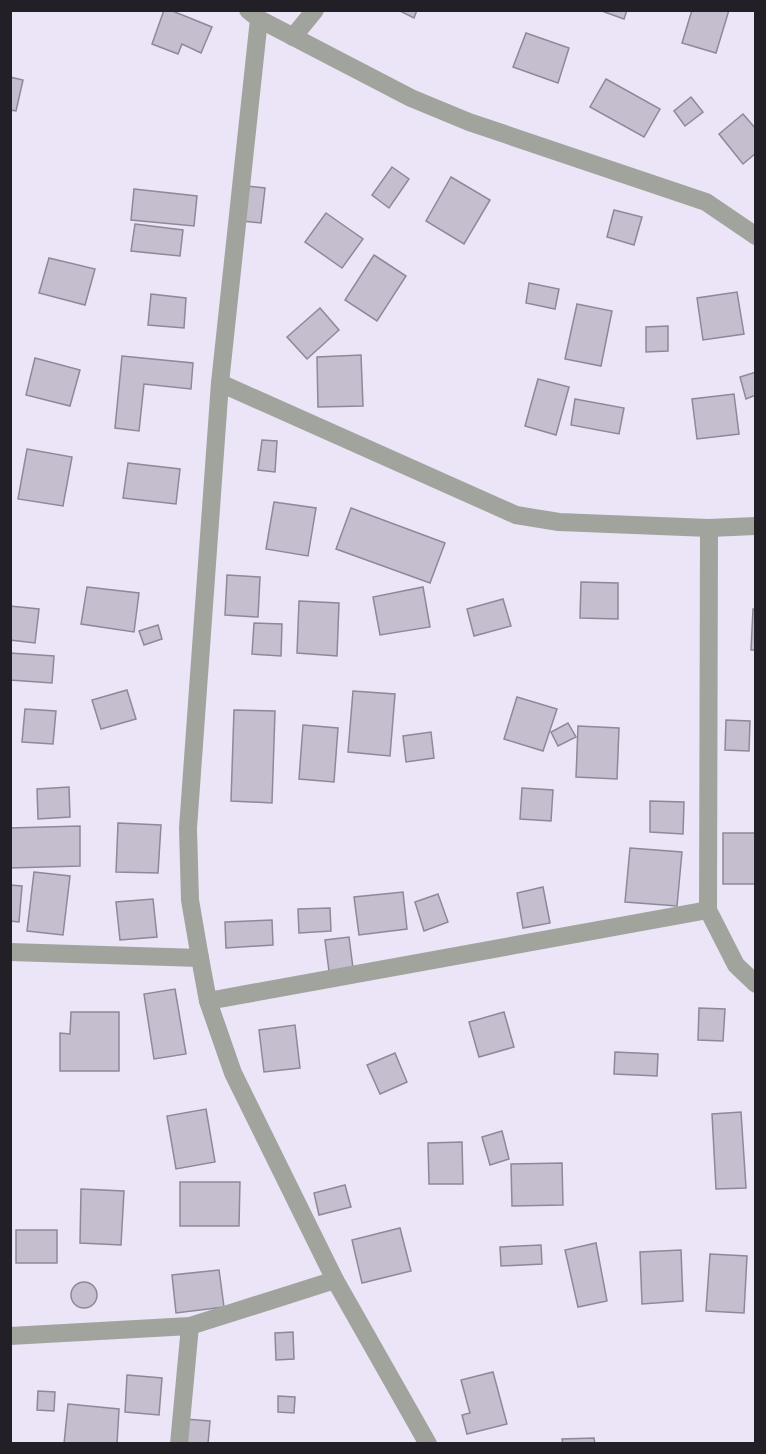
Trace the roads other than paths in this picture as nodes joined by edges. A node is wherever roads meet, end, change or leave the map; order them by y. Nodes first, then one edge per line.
1 (315, 10) edge
2 (254, 15) edge
3 (293, 37) junction
4 (756, 236) edge
5 (220, 383) junction
6 (756, 526) edge
7 (709, 528) junction
8 (708, 910) junction
9 (10, 952) edge
10 (200, 958) junction
11 (756, 984) edge
12 (208, 1000) junction
13 (335, 1280) junction
14 (190, 1326) junction
15 (10, 1336) edge
16 (179, 1443) edge
17 (428, 1443) edge

1 - 3 street
2 - 3 street
2 - 5 street
3 - 4 street
5 - 7 street
5 - 10 street
6 - 7 street
7 - 8 street
8 - 11 street
8 - 12 street
9 - 10 street
10 - 12 street
12 - 13 street
13 - 14 street
13 - 17 street
14 - 15 street
14 - 16 street

